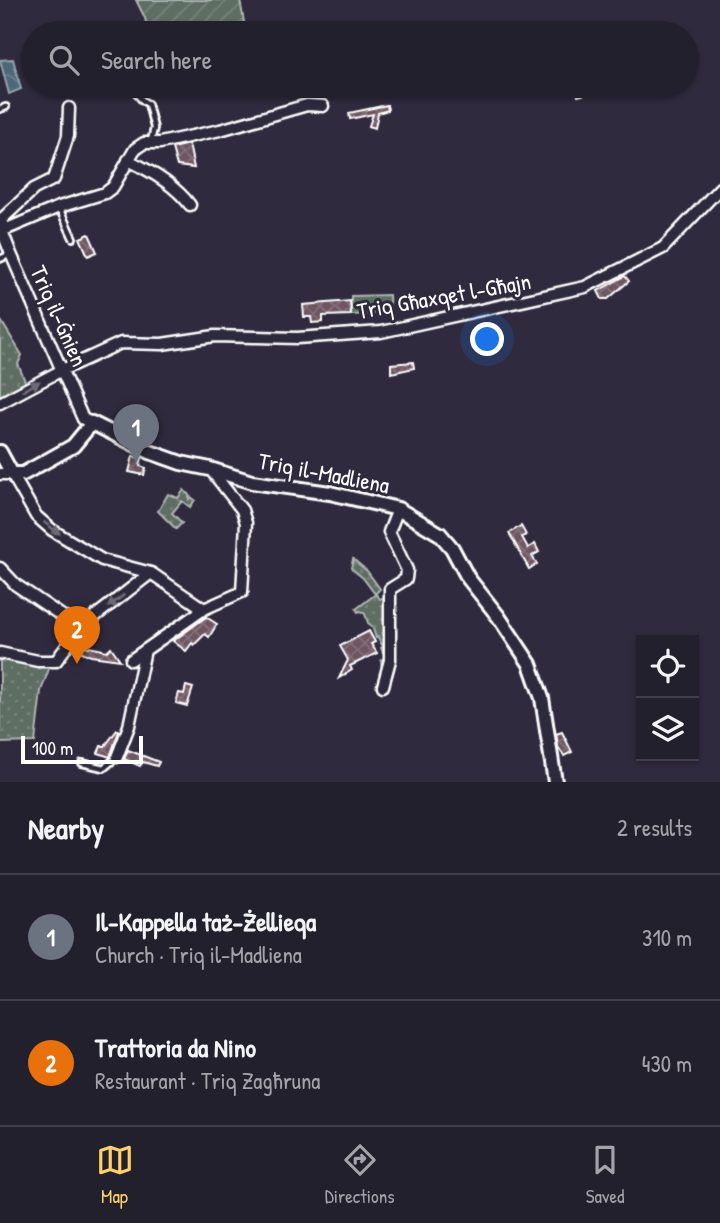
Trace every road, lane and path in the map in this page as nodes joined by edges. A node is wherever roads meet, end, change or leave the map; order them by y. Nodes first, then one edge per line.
1 (140, 98) edge
2 (323, 106) dead end
3 (69, 108) dead end
4 (151, 143) junction
5 (128, 159) junction
6 (720, 188) edge
7 (190, 205) dead end
8 (59, 207) junction
9 (1, 218) edge
10 (2, 231) junction
11 (74, 238) dead end
12 (10, 254) junction
13 (0, 259) edge
14 (62, 370) junction
15 (0, 403) edge
16 (92, 424) junction
17 (0, 452) edge
18 (210, 469) junction
19 (6, 474) edge
20 (398, 509) junction
21 (0, 568) edge
22 (151, 573) junction
23 (204, 609) junction
24 (80, 628) junction
25 (145, 650) junction
26 (0, 653) edge
27 (131, 660) dead end
28 (383, 686) dead end
29 (117, 757) joint
30 (82, 763) dead end
31 (555, 782) edge

1 - 4 lane
2 - 4 street
3 - 9 street
4 - 5 street
5 - 7 street
5 - 8 street
6 - 14 street, Triq Għaxqet l-Għajn
8 - 10 street
8 - 11 lane
9 - 10 street, Triq il-Ġnien
10 - 12 street, Triq il-Ġnien
12 - 13 lane
12 - 14 street, Triq il-Ġnien
15 -> 14 street, Triq Għaxqet l-Għajn
14 - 16 street, Triq il-Ġnien
16 - 18 street, Triq il-Madliena
16 - 19 street
17 - 19 street
18 - 20 street, Triq il-Madliena
18 - 23 street
19 -> 22 street
20 - 28 street
20 - 31 street, Triq il-Madliena
21 - 24 street
22 - 23 street
22 -> 24 street
23 - 25 street
24 - 26 street
25 - 27 street
25 - 29 street
29 - 30 lane

